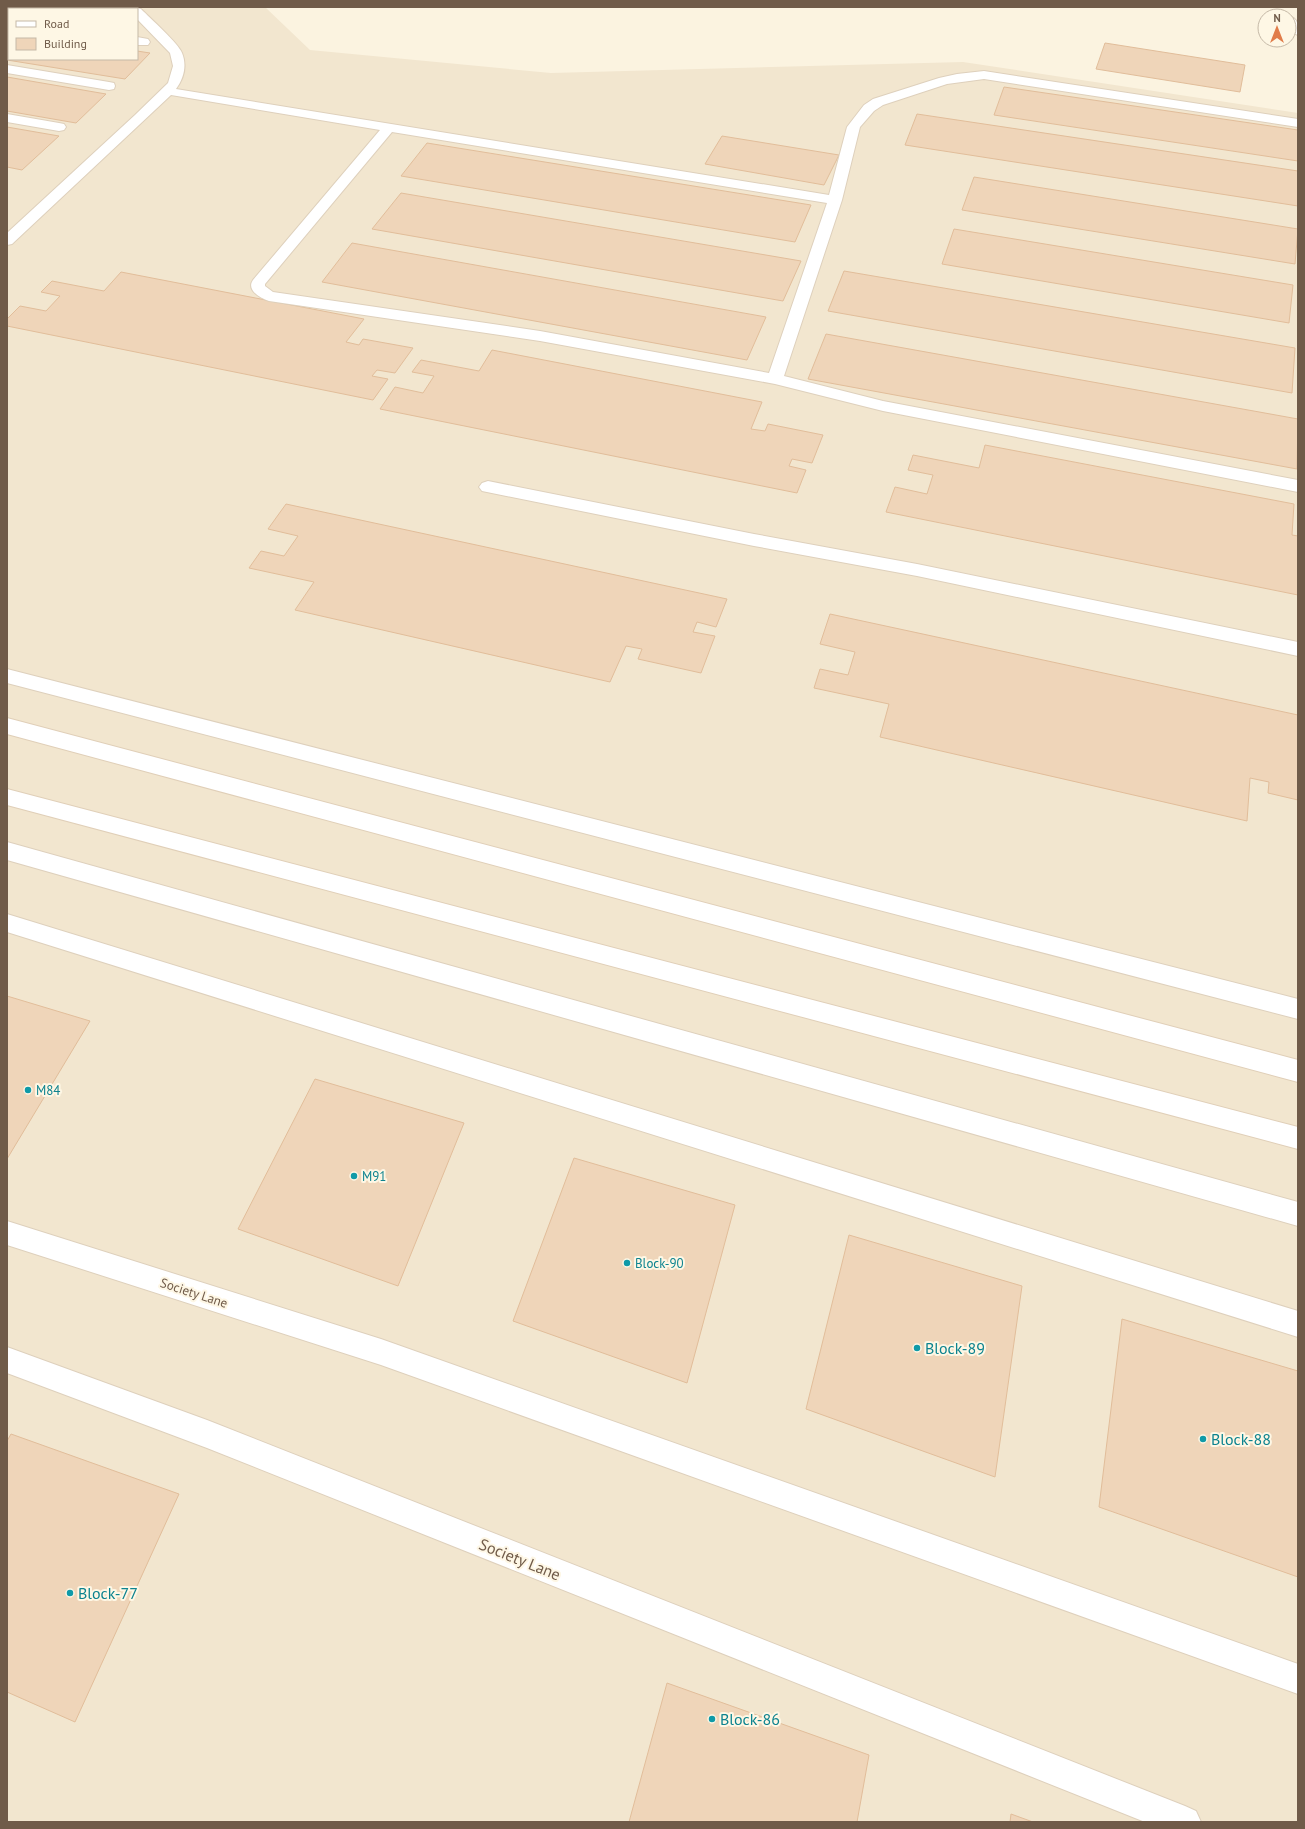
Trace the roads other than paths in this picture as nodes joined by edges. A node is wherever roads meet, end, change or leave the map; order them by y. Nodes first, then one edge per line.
1 (138, 13) edge
2 (7, 69) edge
3 (109, 86) dead end
4 (168, 91) junction
5 (7, 118) edge
6 (1298, 123) edge
7 (59, 127) dead end
8 (389, 127) junction
9 (835, 200) junction
10 (7, 241) edge
11 (775, 379) junction
12 (1298, 486) edge
13 (488, 487) dead end
14 (1298, 649) edge
15 (7, 676) edge
16 (7, 726) edge
17 (7, 797) edge
18 (7, 851) edge
19 (7, 923) edge
20 (1298, 1008) edge
21 (1298, 1071) edge
22 (1298, 1138) edge
23 (1298, 1214) edge
24 (7, 1233) edge
25 (1298, 1324) edge
26 (7, 1360) edge
27 (1298, 1679) edge
28 (1185, 1822) edge

1 - 4 street
2 - 3 street
4 - 8 street
4 - 10 street
5 - 7 street
6 - 9 street
8 - 9 street
8 - 11 street
9 - 11 street
11 - 12 street
13 - 14 street
15 - 20 street
16 - 21 street
17 - 22 street
18 - 23 street
19 - 25 street
24 - 27 street, Society Lane
26 - 28 street, Society Lane

